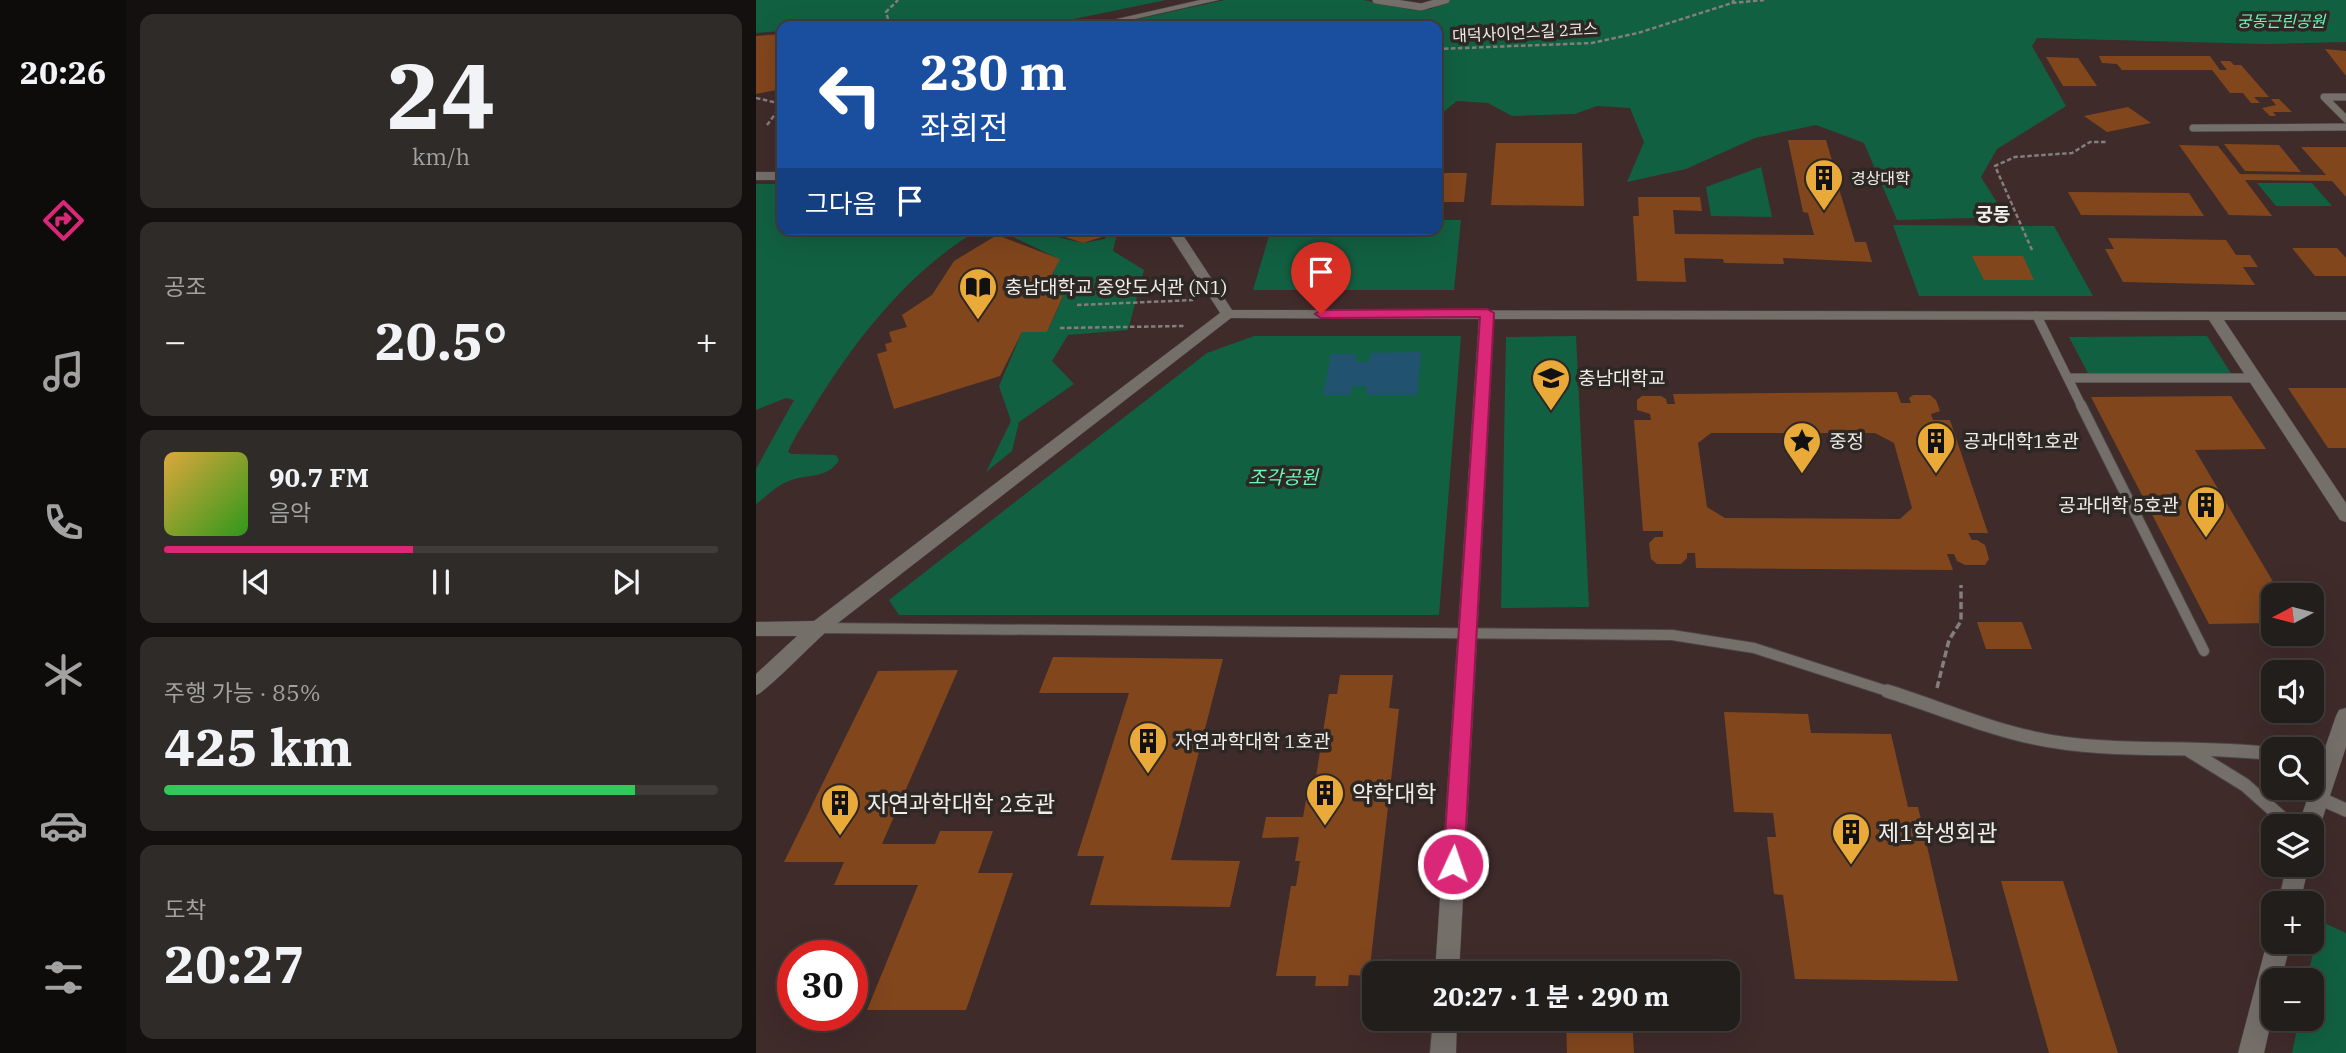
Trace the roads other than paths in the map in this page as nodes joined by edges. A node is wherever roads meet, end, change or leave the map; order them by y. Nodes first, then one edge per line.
1 (1214, 0) edge
2 (1376, 0) edge
3 (1446, 0) edge
4 (1115, 21) edge
5 (2346, 97) edge
6 (2346, 119) edge
7 (2346, 127) edge
8 (2193, 128) dead end
9 (756, 176) edge
10 (777, 176) edge
11 (1176, 235) edge
12 (1487, 313) junction
13 (1228, 314) junction
14 (2037, 316) junction
15 (2213, 316) junction
16 (2346, 316) edge
17 (2068, 378) junction
18 (2254, 378) junction
19 (2346, 516) edge
20 (818, 628) junction
21 (756, 629) edge
22 (1466, 631) junction
23 (2204, 651) dead end
24 (756, 687) edge
25 (2346, 716) edge
26 (2188, 749) junction
27 (2261, 752) edge
28 (2324, 758) edge
29 (2324, 800) edge
30 (2346, 810) edge
31 (2278, 814) edge
32 (2276, 954) edge
33 (1448, 961) edge
34 (1444, 1031) edge
35 (1443, 1053) edge
36 (2251, 1053) edge

1 - 4 street
2 - 3 lane
5 - 6 lane
7 - 8 lane
9 - 10 street
11 - 13 street
12 - 13 street
12 - 14 street
12 - 22 street
13 - 20 street
14 - 15 street
14 - 17 lane
15 - 16 street
15 - 18 street
17 - 18 lane
17 - 23 lane
18 - 19 street
20 - 21 street
20 - 22 lane
20 - 24 street
22 - 26 lane
22 - 33 street
25 - 28 street
26 - 27 lane
26 - 31 lane
29 - 30 lane
32 - 36 street
34 - 35 street

